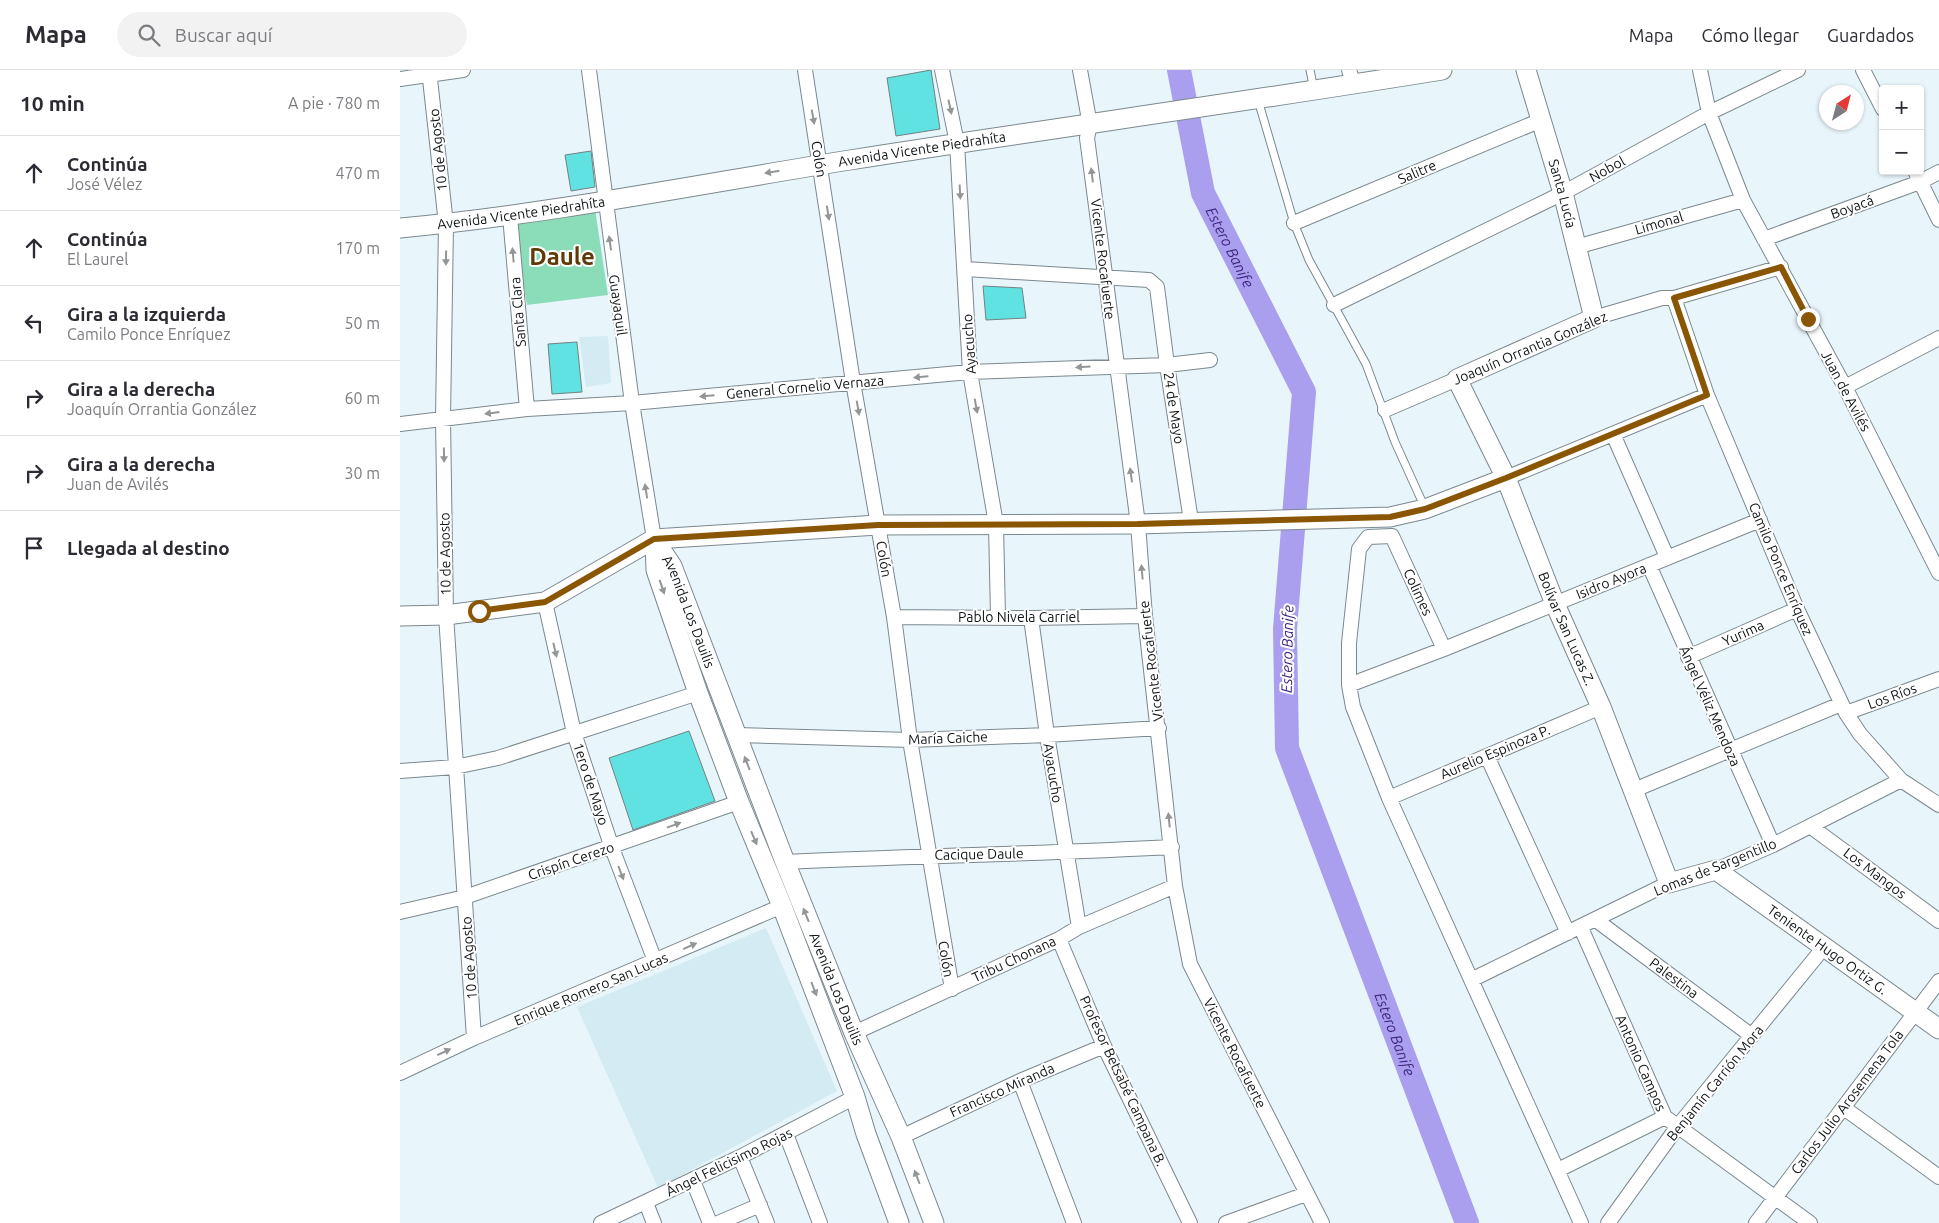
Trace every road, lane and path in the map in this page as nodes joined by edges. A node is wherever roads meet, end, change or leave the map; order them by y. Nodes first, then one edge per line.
1 (463, 70) edge
2 (589, 70) edge
3 (804, 70) edge
4 (942, 70) edge
5 (1080, 70) edge
6 (1310, 70) edge
7 (1442, 70) edge
8 (1526, 70) edge
9 (1700, 70) edge
10 (1798, 70) edge
11 (1863, 70) edge
12 (429, 72) edge
13 (1351, 77) edge
14 (400, 79) edge
15 (1314, 91) junction
16 (1252, 101) junction
17 (1879, 101) edge
18 (1710, 113) junction
19 (1539, 121) junction
20 (1090, 125) junction
21 (957, 143) junction
22 (821, 165) junction
23 (1939, 172) edge
24 (1917, 176) edge
25 (1563, 193) junction
26 (604, 200) junction
27 (1742, 200) junction
28 (510, 216) junction
29 (1939, 220) edge
30 (1294, 223) junction
31 (446, 224) junction
32 (400, 228) edge
33 (1764, 239) junction
34 (1576, 247) junction
35 (1781, 267) junction
36 (965, 269) junction
37 (1105, 278) junction
38 (1674, 298) junction
39 (1334, 305) junction
40 (1594, 318) junction
41 (1939, 338) edge
42 (1210, 360) dead end
43 (1116, 365) junction
44 (1167, 365) junction
45 (970, 372) junction
46 (1457, 379) junction
47 (853, 382) junction
48 (1845, 387) junction
49 (1707, 395) junction
50 (632, 403) junction
51 (527, 408) junction
52 (1385, 410) junction
53 (443, 419) junction
54 (400, 424) edge
55 (1613, 434) junction
56 (1506, 478) junction
57 (1425, 509) junction
58 (1760, 520) junction
59 (1191, 521) junction
60 (996, 524) junction
61 (1138, 524) junction
62 (878, 525) junction
63 (654, 539) junction
64 (1667, 557) junction
65 (1649, 565) junction
66 (1939, 573) edge
67 (545, 602) junction
68 (1554, 604) junction
69 (1797, 609) junction
70 (446, 615) junction
71 (400, 616) edge
72 (1145, 616) junction
73 (894, 617) junction
74 (998, 617) junction
75 (1031, 618) junction
76 (1444, 649) junction
77 (1688, 657) junction
78 (1939, 679) edge
79 (1349, 685) junction
80 (698, 693) junction
81 (1600, 707) junction
82 (1843, 708) junction
83 (1159, 728) junction
84 (574, 733) junction
85 (736, 735) junction
86 (1047, 735) junction
87 (910, 740) junction
88 (1730, 750) junction
89 (1487, 756) junction
90 (455, 766) junction
91 (400, 771) edge
92 (1901, 780) junction
93 (1634, 790) junction
94 (1390, 798) junction
95 (739, 802) junction
96 (1939, 805) edge
97 (1810, 826) junction
98 (1773, 845) junction
99 (1172, 847) junction
100 (612, 848) junction
101 (1066, 853) junction
102 (929, 855) junction
103 (785, 862) junction
104 (1716, 870) junction
105 (1669, 883) junction
106 (1175, 886) junction
107 (465, 897) junction
108 (782, 906) junction
109 (400, 912) edge
110 (1596, 920) junction
111 (1939, 921) edge
112 (1079, 927) junction
113 (1581, 928) junction
114 (1568, 933) junction
115 (1059, 939) junction
116 (1826, 946) junction
117 (655, 961) junction
118 (1473, 979) junction
119 (1939, 982) edge
120 (952, 989) junction
121 (1915, 1012) junction
122 (1939, 1029) edge
123 (854, 1033) junction
124 (1752, 1036) junction
125 (474, 1038) junction
126 (1104, 1046) junction
127 (400, 1073) edge
128 (1020, 1080) junction
129 (855, 1096) junction
130 (1844, 1108) junction
131 (1665, 1117) junction
132 (1678, 1126) junction
133 (786, 1134) junction
134 (866, 1134) junction
135 (901, 1136) junction
136 (740, 1158) junction
137 (1558, 1170) junction
138 (1939, 1177) edge
139 (693, 1180) junction
140 (1306, 1194) junction
141 (1776, 1197) junction
142 (646, 1203) junction
143 (760, 1205) junction
144 (601, 1223) edge
145 (654, 1223) edge
146 (710, 1223) edge
147 (718, 1223) edge
148 (767, 1223) edge
149 (820, 1223) edge
150 (899, 1223) edge
151 (906, 1223) edge
152 (934, 1223) edge
153 (1074, 1223) edge
154 (1190, 1223) edge
155 (1226, 1223) edge
156 (1322, 1223) edge
157 (1581, 1223) edge
158 (1608, 1223) edge
159 (1756, 1223) edge
160 (1810, 1223) edge

1 - 12 street
2 - 26 street, Guayaquil
3 -> 22 street, Colón
4 -> 21 street, Ayacucho
5 - 20 street, Vicente Rocafuerte
6 - 15 lane
7 - 13 street, Avenida Vicente Piedrahíta
8 - 19 street, Santa Lucía
9 - 18 street, Juan de Avilés
10 - 18 street, Nobol
11 - 17 street
12 - 14 street
12 - 31 street, 10 de Agosto
13 - 15 street, Avenida Vicente Piedrahíta
15 - 16 street, Avenida Vicente Piedrahíta
16 - 20 street, Avenida Vicente Piedrahíta
16 - 30 lane
18 - 25 street, Nobol
18 - 27 street, Juan de Avilés
19 - 25 street, Santa Lucía
19 - 30 street, Salitre
20 - 21 street, Avenida Vicente Piedrahíta
37 -> 20 street, Vicente Rocafuerte
21 - 22 street, Avenida Vicente Piedrahíta
21 -> 36 street, Ayacucho
22 -> 26 street, Avenida Vicente Piedrahíta
22 -> 47 street, Colón
23 - 24 street, Boyacá
24 - 29 street
24 - 33 street, Boyacá
25 - 34 street, Santa Lucía
25 - 39 street, Nobol
26 - 28 street, Avenida Vicente Piedrahíta
50 -> 26 street, Guayaquil
27 - 33 street, Juan de Avilés
27 - 34 street, Limonal
28 - 31 street, Avenida Vicente Piedrahíta
51 -> 28 street, Santa Clara
30 - 39 lane
31 - 32 street, Avenida Vicente Piedrahíta
31 -> 53 street, 10 de Agosto
33 - 35 street, Juan de Avilés
34 - 40 street, Santa Lucía
35 - 38 street, Joaquín Orrantia González
35 - 48 street, Juan de Avilés
36 - 37 street
36 - 45 street, Ayacucho
37 - 43 street, Vicente Rocafuerte
37 - 44 street, 24 de Mayo
38 - 40 street, Joaquín Orrantia González
38 - 49 street, Camilo Ponce Enríquez
39 - 52 lane
40 - 46 street, Joaquín Orrantia González
41 - 48 street
42 - 44 street, General Cornelio Vernaza
43 - 44 street, General Cornelio Vernaza
43 -> 45 street, General Cornelio Vernaza
61 -> 43 street, Vicente Rocafuerte
44 - 59 street, 24 de Mayo
45 -> 47 street, General Cornelio Vernaza
45 -> 60 street, Ayacucho
46 - 52 street, Joaquín Orrantia González
46 - 56 street, Bolívar San Lucas Z.
47 -> 50 street, General Cornelio Vernaza
47 -> 62 street, Colón
48 - 66 street, Juan de Avilés
49 - 55 street
49 - 58 street, Camilo Ponce Enríquez
50 - 51 street, General Cornelio Vernaza
63 -> 50 street, Guayaquil
51 -> 53 street, General Cornelio Vernaza
52 - 57 lane
53 - 54 street, General Cornelio Vernaza
53 -> 70 street, 10 de Agosto
55 - 56 street
55 - 64 street
56 - 57 street
56 - 68 street, Bolívar San Lucas Z.
57 - 59 street
58 - 64 street, Isidro Ayora
58 - 69 street, Camilo Ponce Enríquez
59 - 61 street
60 - 61 street
60 - 62 street
60 - 74 street, Ayacucho
72 -> 61 street, Vicente Rocafuerte
62 - 63 street
62 - 73 street, Colón
63 - 67 street
63 -> 80 street, Avenida Los Dauilis
63 - 85 street, Avenida Los Dauilis
64 - 65 street, Isidro Ayora
65 - 68 street, Isidro Ayora
65 - 77 street, Ángel Véliz Mendoza
67 - 70 street
67 -> 84 street, 1ero de Mayo
68 - 76 street, Isidro Ayora
68 - 81 street, Bolívar San Lucas Z.
69 - 77 street, Yurima
69 - 82 street, Camilo Ponce Enríquez
70 - 71 street
70 - 90 street, 10 de Agosto
72 - 75 street, Pablo Nivela Carriel
72 - 83 street, Vicente Rocafuerte
73 - 74 street, Pablo Nivela Carriel
73 - 87 street, Colón
74 - 75 street, Pablo Nivela Carriel
75 - 86 street, Ayacucho
76 - 79 street, Isidro Ayora
76 - 79 street, Colimes
77 - 88 street, Ángel Véliz Mendoza
78 - 82 street, Los Ríos
79 - 94 street
80 - 84 street
80 - 95 street, Avenida Los Dauilis
81 - 89 street, Aurelio Espinoza P.
81 - 93 street, Bolívar San Lucas Z.
82 - 88 street, Los Ríos
82 - 92 street, Camilo Ponce Enríquez
83 - 86 street, María Caiche
99 -> 83 street, Vicente Rocafuerte
84 - 90 street
84 - 100 street, 1ero de Mayo
85 - 87 street, María Caiche
103 -> 85 street, Avenida Los Dauilis
86 - 87 street, María Caiche
86 - 101 street, Ayacucho
87 - 102 street, Colón
88 - 93 street, Los Ríos
88 - 98 street, Ángel Véliz Mendoza
89 - 94 street, Aurelio Espinoza P.
89 - 114 street
90 - 91 street
90 - 107 street, 10 de Agosto
92 - 96 street, Camilo Ponce Enríquez
92 - 97 street, Lomas de Sargentillo
93 - 105 street, Bolívar San Lucas Z.
94 - 118 street
100 -> 95 street, Crispín Cerezo
95 -> 108 street, Avenida Los Dauilis
97 - 98 street, Lomas de Sargentillo
97 - 111 street, Los Mangos
98 - 104 street, Lomas de Sargentillo
99 - 101 street, Cacique Daule
99 - 106 street, Vicente Rocafuerte
100 - 107 street, Crispín Cerezo
100 -> 117 street, 1ero de Mayo
101 - 102 street, Cacique Daule
101 - 112 street, Ayacucho
102 - 103 street, Cacique Daule
102 - 120 street, Colón
123 -> 103 street, Avenida Los Dauilis
104 - 105 street, Lomas de Sargentillo
104 - 116 street, Teniente Hugo Ortiz G.
105 - 110 street, Lomas de Sargentillo
106 - 112 street, Tribu Chonana
106 - 140 street, Vicente Rocafuerte
107 - 109 street, Crispín Cerezo
107 - 125 street, 10 de Agosto
117 -> 108 street, Enrique Romero San Lucas
108 -> 129 street, Avenida Los Dauilis
110 - 113 street, Lomas de Sargentillo
110 - 124 street, Palestina
112 - 115 street, Tribu Chonana
113 - 114 street, Lomas de Sargentillo
113 - 131 street, Antonio Campos
114 - 118 street, Lomas de Sargentillo
115 - 120 street, Tribu Chonana
115 - 126 street, Profesor Betsabé Campana B.
116 - 121 street, Teniente Hugo Ortiz G.
116 - 124 street, Benjamín Carrión Mora
117 - 125 street, Enrique Romero San Lucas
118 - 137 street
119 - 121 street, Carlos Julio Arosemena Tola
120 - 123 street, Tribu Chonana
121 - 122 street, Teniente Hugo Ortiz G.
121 - 130 street, Carlos Julio Arosemena Tola
123 - 135 street, Avenida Los Dauilis
124 - 132 street, Benjamín Carrión Mora
127 -> 125 street, Enrique Romero San Lucas
126 - 128 street, Francisco Miranda
126 - 154 street, Profesor Betsabé Campana B.
128 - 135 street, Francisco Miranda
128 - 153 street
129 - 133 street, Ángel Felicisimo Rojas
129 - 134 street, Avenida Los Dauilis
130 - 138 street
130 - 141 street, Carlos Julio Arosemena Tola
131 - 132 street, Antonio Campos
131 - 137 street
132 - 141 street, Antonio Campos
132 - 158 street, Benjamín Carrión Mora
133 - 136 street, Ángel Felicisimo Rojas
133 - 149 street
134 - 150 street, Avenida Los Dauilis
134 - 151 street
152 -> 135 street, Avenida Los Dauilis
136 - 139 street, Ángel Felicisimo Rojas
136 - 143 street
137 - 157 street
139 - 142 street, Ángel Felicisimo Rojas
139 - 146 street
140 - 155 street
140 - 156 street, Vicente Rocafuerte
141 - 159 street, Carlos Julio Arosemena Tola
141 - 160 street, Antonio Campos
142 - 144 street, Ángel Felicisimo Rojas
142 - 145 street
143 - 147 street
143 - 148 street

